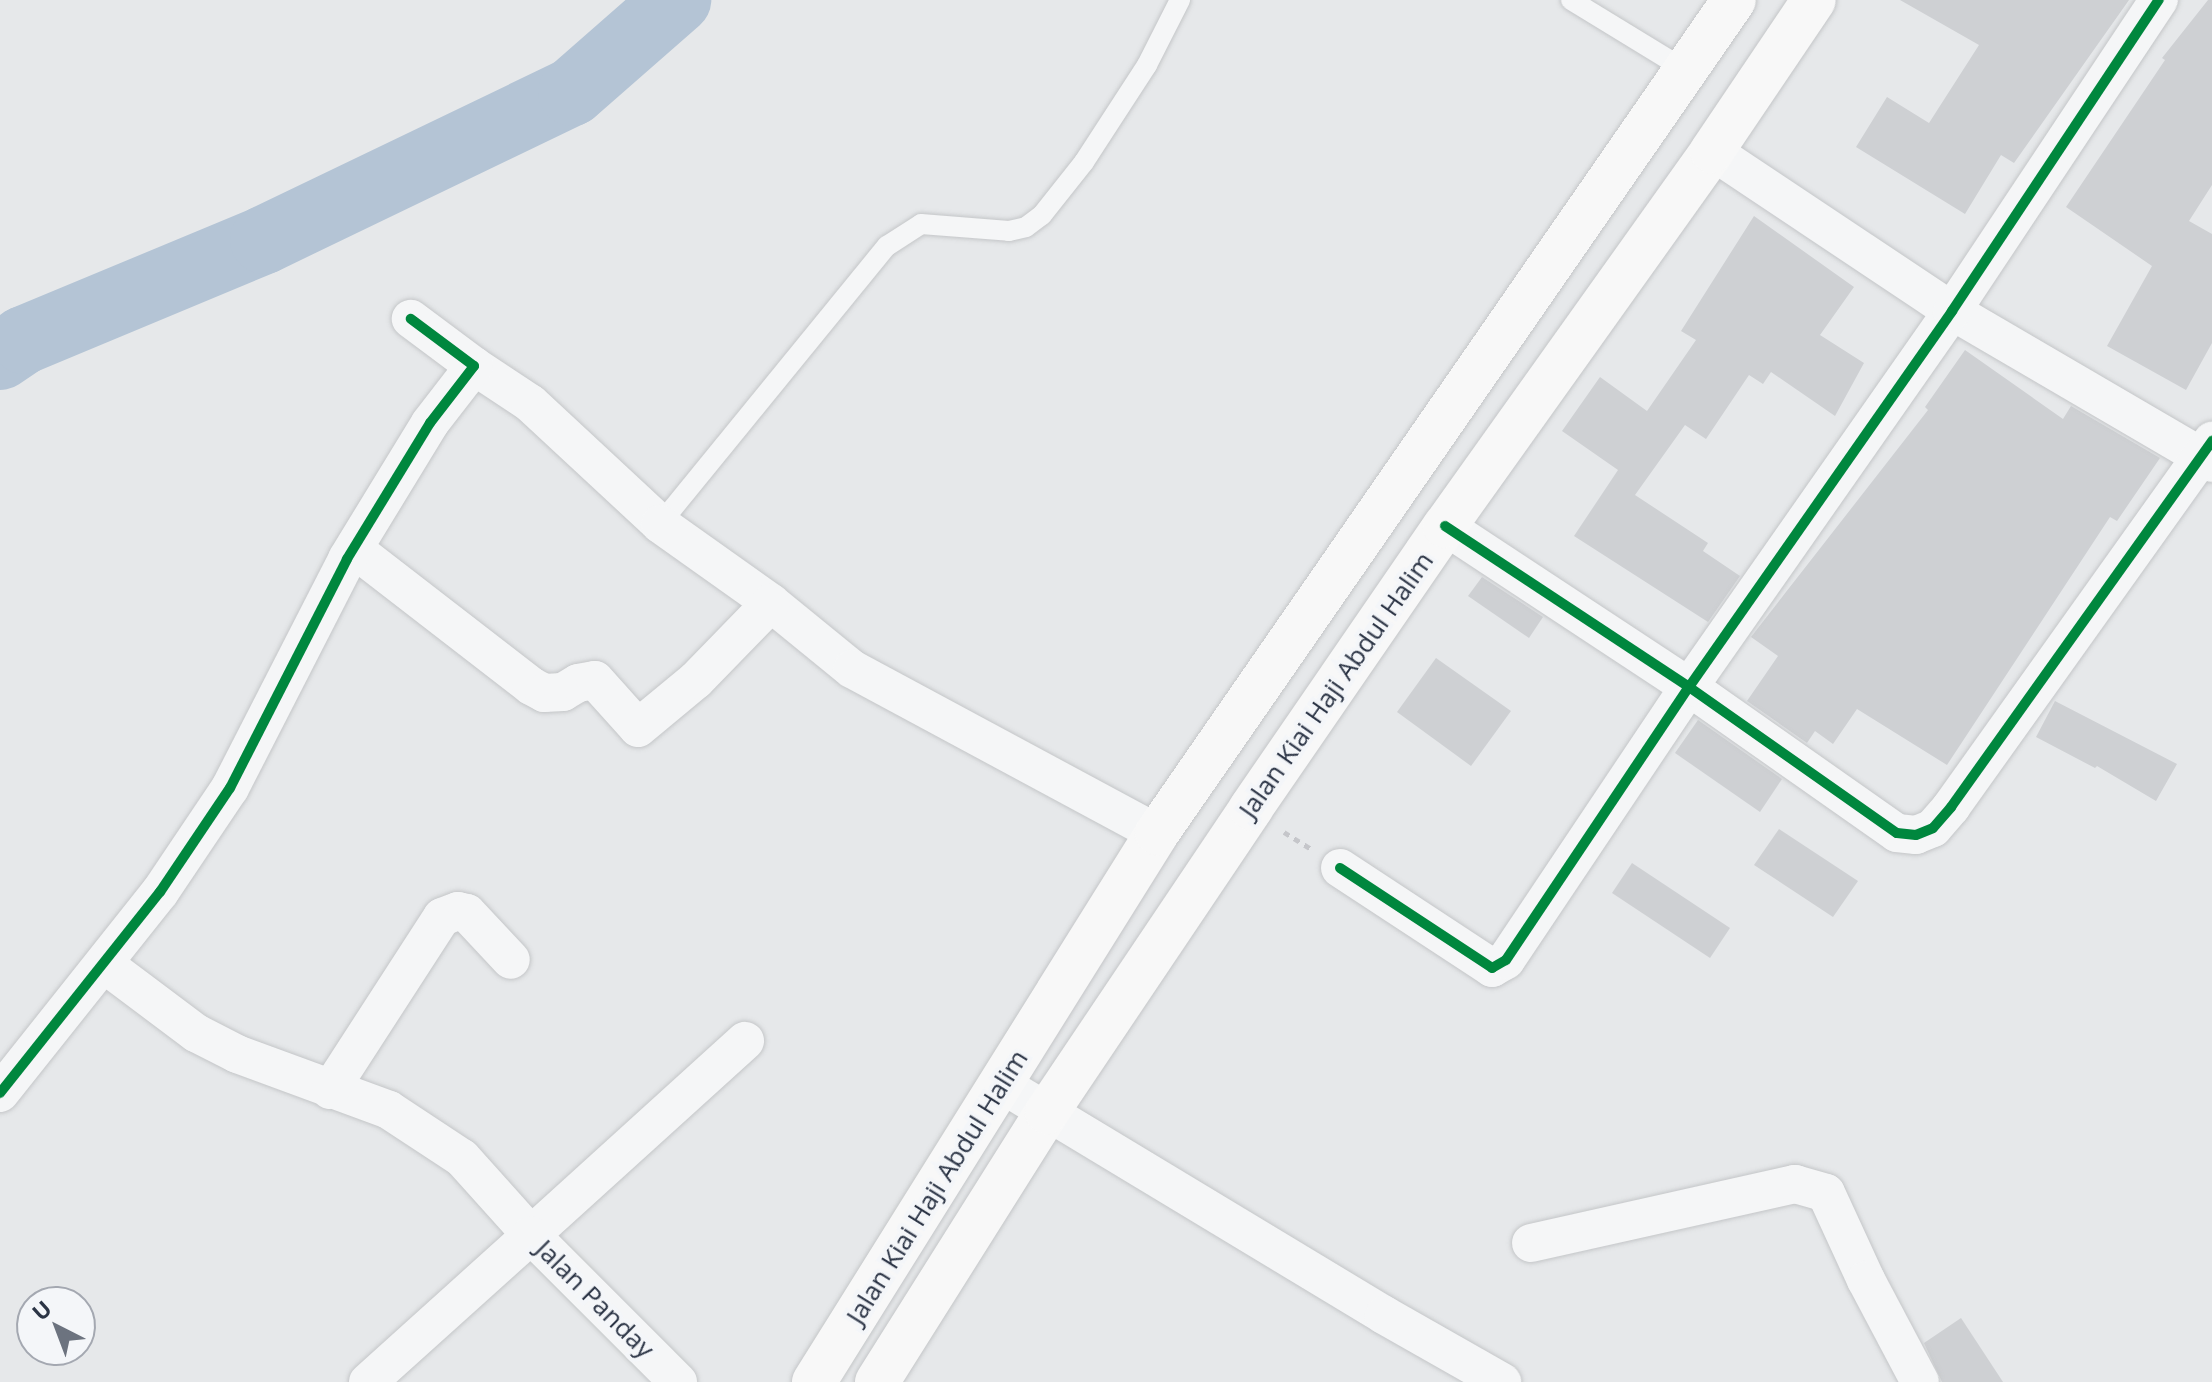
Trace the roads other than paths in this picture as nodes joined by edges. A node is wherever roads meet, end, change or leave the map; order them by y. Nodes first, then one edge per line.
1 (1180, 0) edge
2 (1571, 0) edge
3 (1734, 0) edge
4 (1814, 0) edge
5 (2159, 0) edge
6 (1684, 69) junction
7 (1712, 151) junction
8 (1952, 311) junction
9 (411, 319) dead end
10 (474, 366) junction
11 (2209, 454) edge
12 (660, 524) junction
13 (1445, 526) junction
14 (354, 549) junction
15 (771, 603) junction
16 (1689, 687) junction
17 (1157, 833) junction
18 (1340, 868) road end
19 (511, 960) dead end
20 (104, 964) junction
21 (745, 1041) dead end
22 (1003, 1085) junction
23 (330, 1090) junction
24 (0, 1093) edge
25 (1047, 1112) junction
26 (531, 1235) junction
27 (1531, 1243) dead end
28 (368, 1382) edge
29 (678, 1382) edge
30 (814, 1382) edge
31 (877, 1382) edge
32 (1502, 1382) edge
33 (1920, 1382) edge

1 - 12 lane
2 - 6 lane
3 - 6 main road, Jalan Kiai Haji Abdul Halim
4 - 7 main road, Jalan Kiai Haji Abdul Halim
5 - 8 street
6 - 17 main road, Jalan Kiai Haji Abdul Halim
7 - 8 street
7 - 13 main road, Jalan Kiai Haji Abdul Halim
8 - 11 street
8 - 16 street
9 - 10 street
10 - 12 street
10 - 14 street
11 - 16 street
12 - 15 street
13 - 16 street
13 - 25 main road, Jalan Kiai Haji Abdul Halim
14 - 15 street
14 - 20 street
15 - 17 street
16 - 18 street
17 - 22 main road, Jalan Kiai Haji Abdul Halim
19 - 23 street
20 - 23 street
20 - 24 street
21 - 26 street
22 - 25 street
22 - 30 main road, Jalan Kiai Haji Abdul Halim
23 - 26 street
25 - 31 main road, Jalan Kiai Haji Abdul Halim
25 - 32 street
26 - 28 street, Jalan Panday
26 - 29 street, Jalan Panday
27 - 33 street

